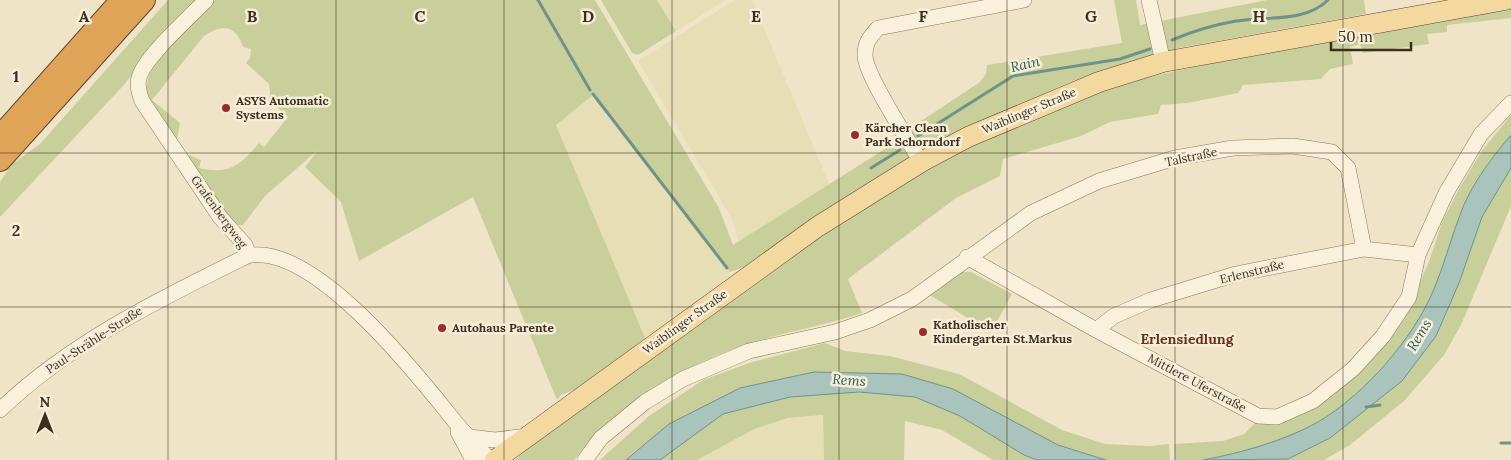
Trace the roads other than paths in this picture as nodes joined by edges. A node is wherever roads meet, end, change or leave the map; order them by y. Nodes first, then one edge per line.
1 (122, 0) edge
2 (144, 0) edge
3 (206, 0) edge
4 (1024, 0) edge
5 (1149, 0) edge
6 (1505, 0) edge
7 (1163, 62) junction
8 (1511, 102) edge
9 (0, 137) edge
10 (0, 160) edge
11 (921, 162) junction
12 (1364, 249) junction
13 (249, 255) junction
14 (1418, 255) junction
15 (967, 258) junction
16 (1096, 330) junction
17 (0, 410) edge
18 (453, 419) junction
19 (529, 435) junction
20 (470, 437) junction
21 (473, 460) edge
22 (490, 460) edge
23 (495, 460) edge
24 (585, 460) edge

1 - 9 highway
2 - 10 highway
3 - 13 street, Grafenbergweg
4 - 11 street
5 - 7 street
6 - 7 main road, Waiblinger Straße
7 - 11 main road, Waiblinger Straße
8 - 14 street, Mittlere Uferstraße
11 - 19 main road, Waiblinger Straße
12 - 14 street, Erlenstraße
12 - 15 street, Talstraße
12 - 16 street, Erlenstraße
13 - 17 street, Paul-Strähle-Straße
13 - 18 street, Grafenbergweg
14 - 16 street, Mittlere Uferstraße
15 - 16 street, Mittlere Uferstraße
15 - 24 street
18 - 20 street, Grafenbergweg
18 - 21 street, Grafenbergweg
19 - 20 street
19 - 23 main road, Waiblinger Straße
20 - 22 street, Grafenbergweg

